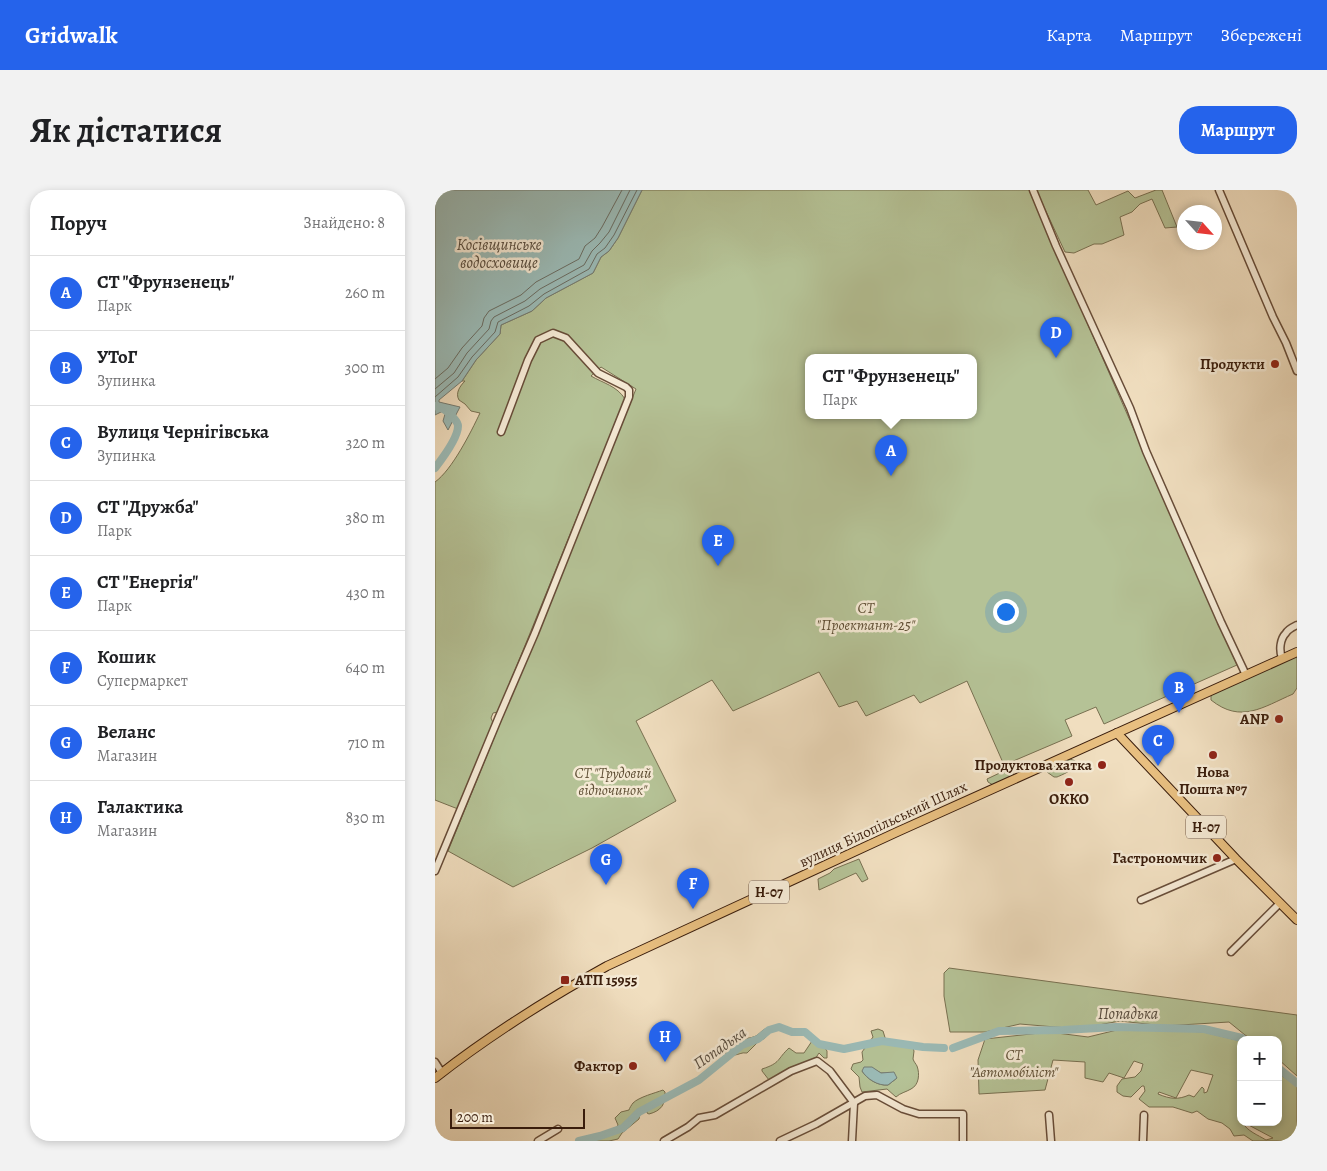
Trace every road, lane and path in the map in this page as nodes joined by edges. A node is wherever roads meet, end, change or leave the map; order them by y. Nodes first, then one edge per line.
1 (1033, 190) edge
2 (1219, 190) edge
3 (1297, 371) edge
4 (501, 432) dead end
5 (1297, 626) edge
6 (1297, 652) edge
7 (1282, 658) junction
8 (1246, 674) junction
9 (1117, 733) junction
10 (1236, 859) junction
11 (435, 871) edge
12 (1141, 900) dead end
13 (1280, 904) junction
14 (1297, 920) edge
15 (1231, 952) dead end
16 (435, 1062) edge
17 (438, 1075) edge
18 (854, 1103) junction
19 (1049, 1115) dead end
20 (1144, 1116) dead end
21 (558, 1129) dead end
22 (538, 1141) edge
23 (664, 1141) edge
24 (780, 1141) edge
25 (852, 1141) edge
26 (963, 1141) edge
27 (1051, 1141) edge
28 (1143, 1141) edge

1 - 8 street
2 - 3 street
4 - 11 street
5 - 7 street
6 - 7 main road, вулиця Білопільський Шлях
7 - 8 main road, вулиця Білопільський Шлях
8 - 9 main road, вулиця Білопільський Шлях
9 - 10 main road, Н-07
9 - 17 main road, вулиця Білопільський Шлях / Н-07
10 - 12 street
10 - 13 main road, Н-07
13 - 14 main road, Н-07
13 - 15 street
16 - 17 street, вулиця Білопільський Шлях
18 - 23 street
18 - 24 street
18 - 25 street
18 - 26 street
19 - 27 street
20 - 28 street
21 - 22 street

